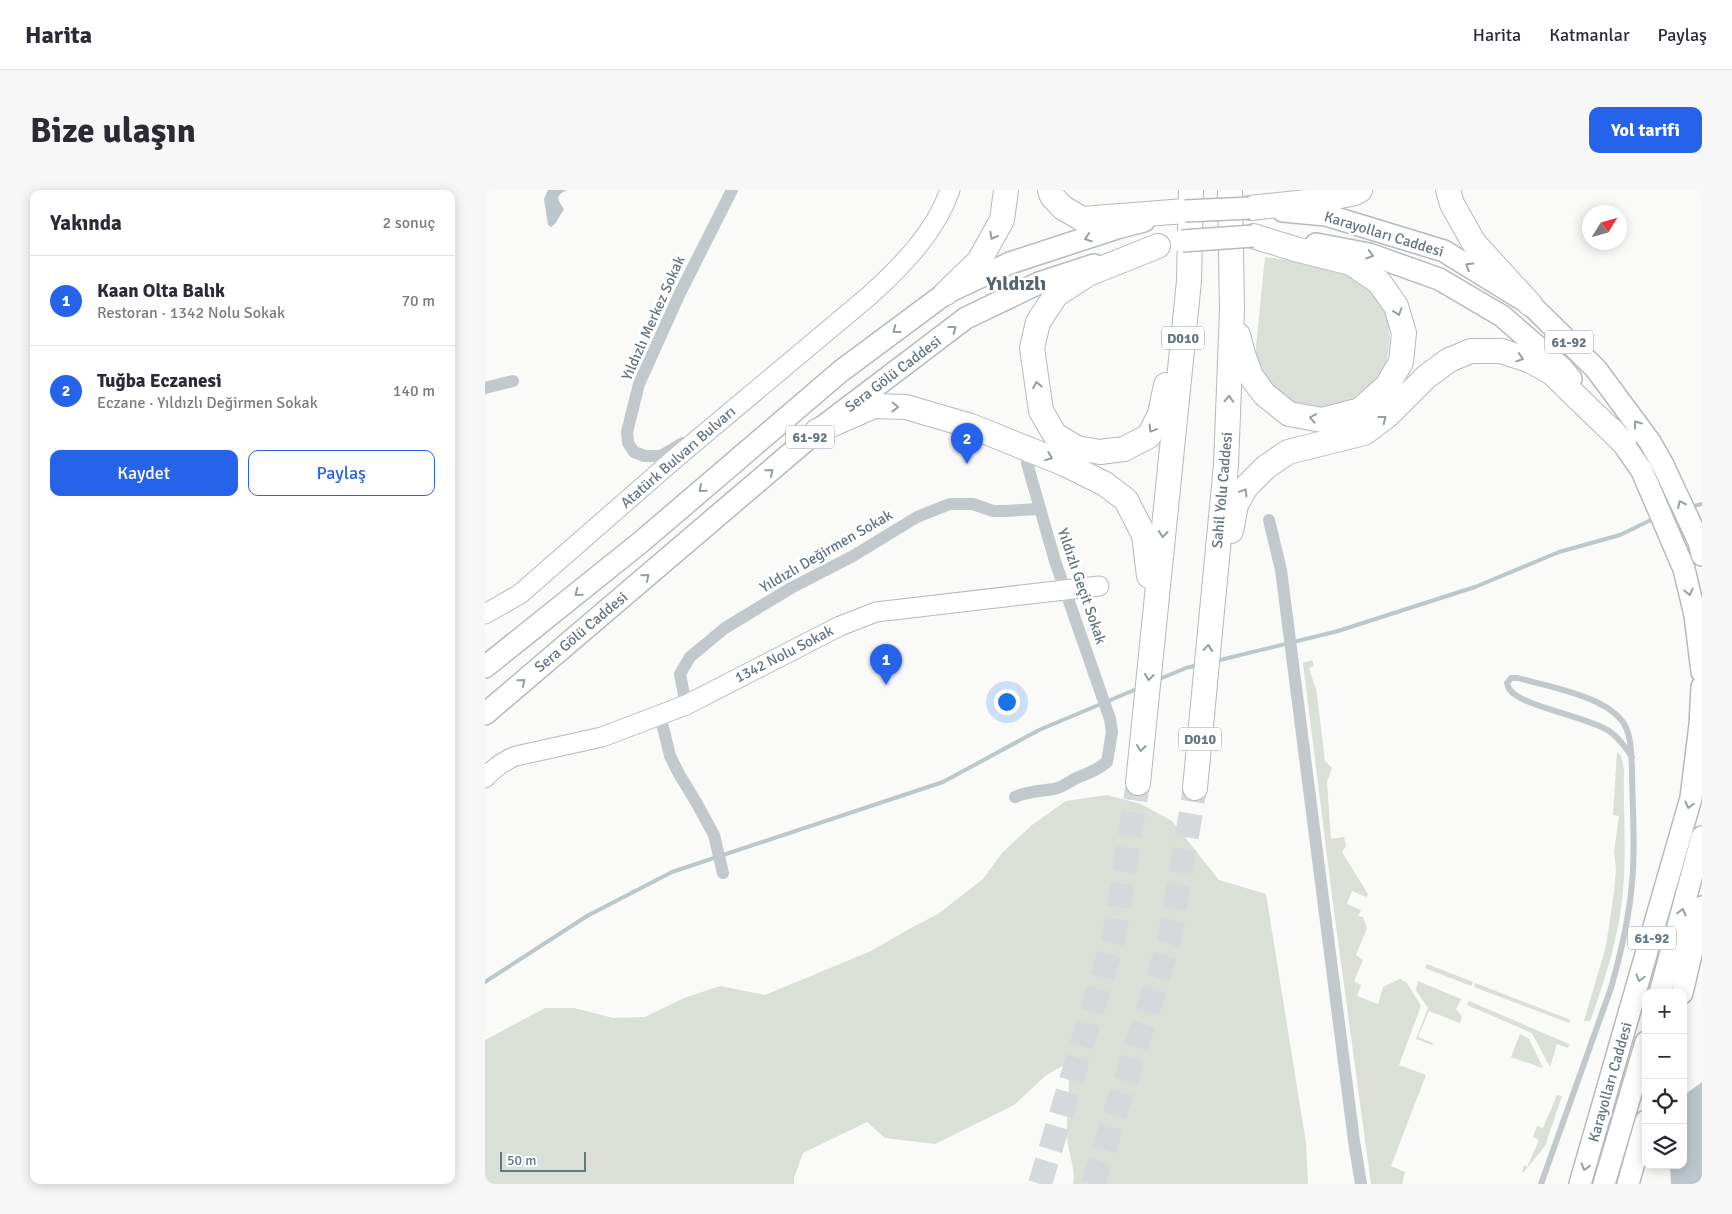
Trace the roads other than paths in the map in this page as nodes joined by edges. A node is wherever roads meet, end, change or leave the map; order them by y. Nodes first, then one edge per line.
1 (732, 190) edge
2 (936, 190) edge
3 (949, 190) edge
4 (1006, 190) edge
5 (1049, 190) edge
6 (1229, 190) edge
7 (1360, 190) edge
8 (1448, 190) edge
9 (1188, 200) edge
10 (1250, 208) junction
11 (1253, 236) junction
12 (1182, 241) joint
13 (1158, 246) junction
14 (1189, 281) junction
15 (946, 293) junction
16 (869, 296) junction
17 (1530, 304) junction
18 (1232, 310) junction
19 (815, 342) junction
20 (513, 381) dead end
21 (485, 388) edge
22 (817, 431) junction
23 (1624, 443) junction
24 (1027, 463) dead end
25 (1039, 509) junction
26 (1269, 520) dead end
27 (1701, 549) edge
28 (1099, 586) dead end
29 (1067, 591) junction
30 (1211, 605) junction
31 (485, 614) edge
32 (1153, 640) junction
33 (485, 667) edge
34 (1702, 672) edge
35 (1702, 687) edge
36 (686, 705) junction
37 (485, 714) edge
38 (660, 715) junction
39 (1631, 757) junction
40 (485, 778) edge
41 (1138, 782) tunnel mouth
42 (1195, 788) tunnel mouth
43 (1015, 797) dead end
44 (1702, 837) edge
45 (723, 873) dead end
46 (1702, 907) edge
47 (1661, 989) edge
48 (1682, 989) edge
49 (1642, 1056) edge
50 (1645, 1124) edge
51 (1361, 1184) edge
52 (1541, 1184) edge
53 (1580, 1184) edge
54 (1604, 1184) edge
55 (1628, 1184) edge

1 - 19 street, Yıldızlı Merkez Sokak
2 - 16 street, Atatürk Bulvarı Bulvarı
3 - 16 street, Atatürk Bulvarı Bulvarı
4 -> 15 highway
5 - 9 highway
6 - 18 highway, Sahil Yolu Caddesi / D010
7 - 10 highway
8 - 17 highway
9 - 10 main road, Karayolları Caddesi / 61-92, bridge
9 - 14 highway, D010
9 -> 15 main road, Sera Gölü Caddesi / 61-92
17 -> 10 main road, Karayolları Caddesi / 61-92
11 - 12 main road, Karayolları Caddesi / 61-92, bridge
11 -> 18 highway
11 -> 23 main road, Karayolları Caddesi / 61-92
12 - 13 main road, Sera Gölü Caddesi / 61-92
14 -> 13 highway
22 -> 13 main road, Sera Gölü Caddesi / 61-92
14 -> 32 highway, D010
15 -> 33 main road, Sera Gölü Caddesi / 61-92
16 - 19 street, Atatürk Bulvarı Bulvarı
27 -> 17 main road, Karayolları Caddesi / 61-92
30 -> 18 highway, Sahil Yolu Caddesi / D010
19 - 31 street, Atatürk Bulvarı Bulvarı
20 - 21 street
22 -> 32 highway
37 -> 22 main road, Sera Gölü Caddesi / 61-92
30 -> 23 highway
23 -> 34 main road, Karayolları Caddesi / 61-92
24 - 25 street, Yıldızlı Geçit Sokak
25 - 29 street, Yıldızlı Geçit Sokak
25 - 36 street, Yıldızlı Değirmen Sokak
26 - 51 street
28 - 29 street, 1342 Nolu Sokak
29 - 36 street, 1342 Nolu Sokak
29 - 43 street, Yıldızlı Geçit Sokak
42 -> 30 highway, Sahil Yolu Caddesi / D010
32 -> 41 highway, D010
35 -> 53 main road, Karayolları Caddesi / 61-92
36 - 38 street, 1342 Nolu Sokak
38 - 40 street, 1342 Nolu Sokak
38 - 45 street
39 - 39 lane
39 - 52 lane
47 -> 44 main road
46 - 48 main road, 61-92
49 - 54 main road, Karayolları Caddesi
50 - 55 main road

